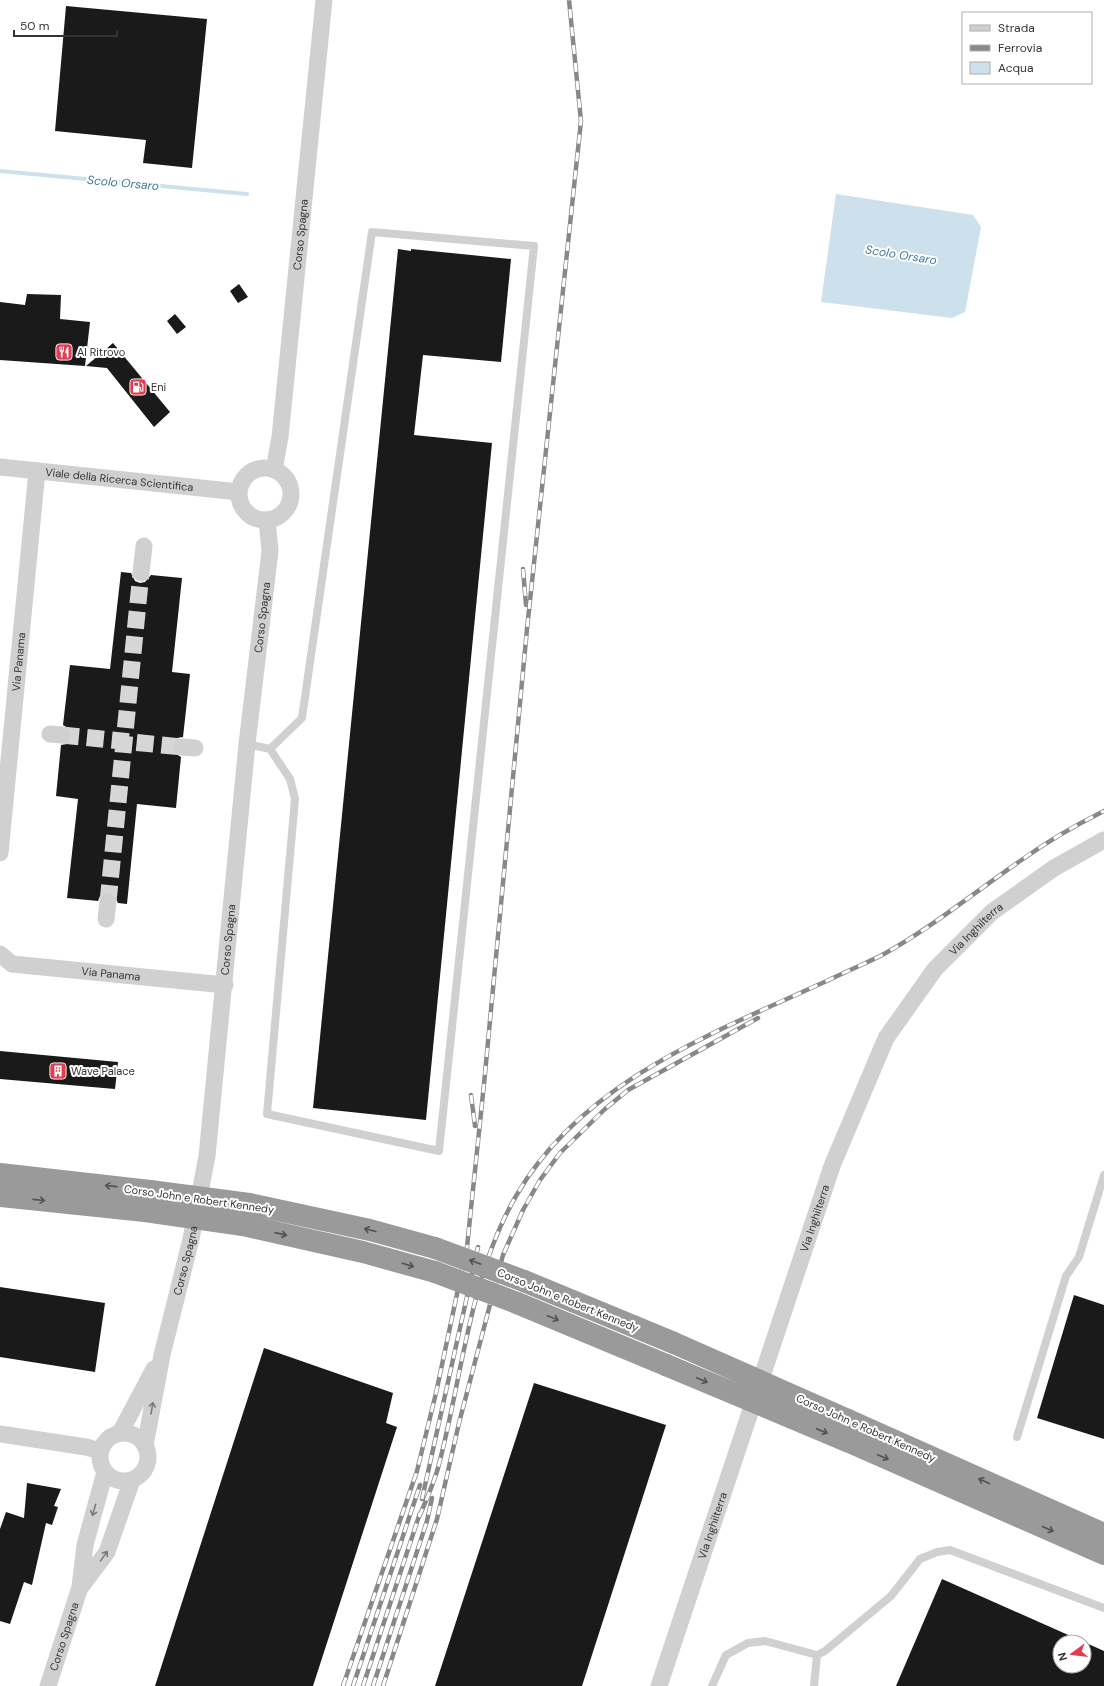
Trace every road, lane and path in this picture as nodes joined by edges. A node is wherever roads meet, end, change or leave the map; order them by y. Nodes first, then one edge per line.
1 (324, 0) edge
2 (0, 467) edge
3 (274, 470) junction
4 (38, 471) junction
5 (239, 492) junction
6 (267, 520) junction
7 (144, 546) dead end
8 (141, 574) tunnel mouth
9 (247, 744) junction
10 (270, 749) junction
11 (1104, 840) edge
12 (0, 853) edge
13 (108, 902) tunnel mouth
14 (106, 919) dead end
15 (4, 961) edge
16 (225, 985) junction
17 (0, 1174) edge
18 (1104, 1175) edge
19 (0, 1196) edge
20 (148, 1201) junction
21 (162, 1355) junction
22 (847, 1431) junction
23 (120, 1433) junction
24 (0, 1434) edge
25 (1017, 1437) dead end
26 (145, 1446) junction
27 (100, 1451) junction
28 (105, 1472) junction
29 (132, 1480) junction
30 (1104, 1534) edge
31 (1104, 1554) edge
32 (80, 1588) junction
33 (1104, 1608) edge
34 (817, 1655) junction
35 (48, 1686) edge
36 (659, 1686) edge
37 (712, 1686) edge
38 (814, 1686) edge

1 - 3 street, Corso Spagna
2 - 4 street, Viale della Ricerca Scientifica
3 - 5 street
3 - 6 street
4 - 5 street, Viale della Ricerca Scientifica
4 - 12 street, Via Panama
5 - 6 street
6 - 9 street, Corso Spagna
7 - 8 street
9 - 10 lane
9 - 16 street, Corso Spagna
10 - 10 lane
11 - 36 street, Via Inghilterra
13 - 14 street
15 - 16 street, Via Panama
16 - 21 street, Corso Spagna
20 -> 17 highway, Corso John e Robert Kennedy
18 - 25 lane
19 -> 20 highway, Corso John e Robert Kennedy
20 -> 22 highway, Corso John e Robert Kennedy, bridge
22 -> 20 highway, Corso John e Robert Kennedy, bridge
21 - 23 street, Corso Spagna
26 -> 21 street, Corso Spagna
30 -> 22 highway, Corso John e Robert Kennedy
22 -> 31 highway, Corso John e Robert Kennedy
23 - 26 street
23 - 27 street, Corso Spagna
24 - 27 street
26 - 29 street, Corso Spagna
27 - 28 street, Corso Spagna
28 - 29 street
28 -> 32 street, Corso Spagna
32 -> 29 street, Corso Spagna
32 - 35 street, Corso Spagna
33 - 34 lane
34 - 37 lane
34 - 38 lane

